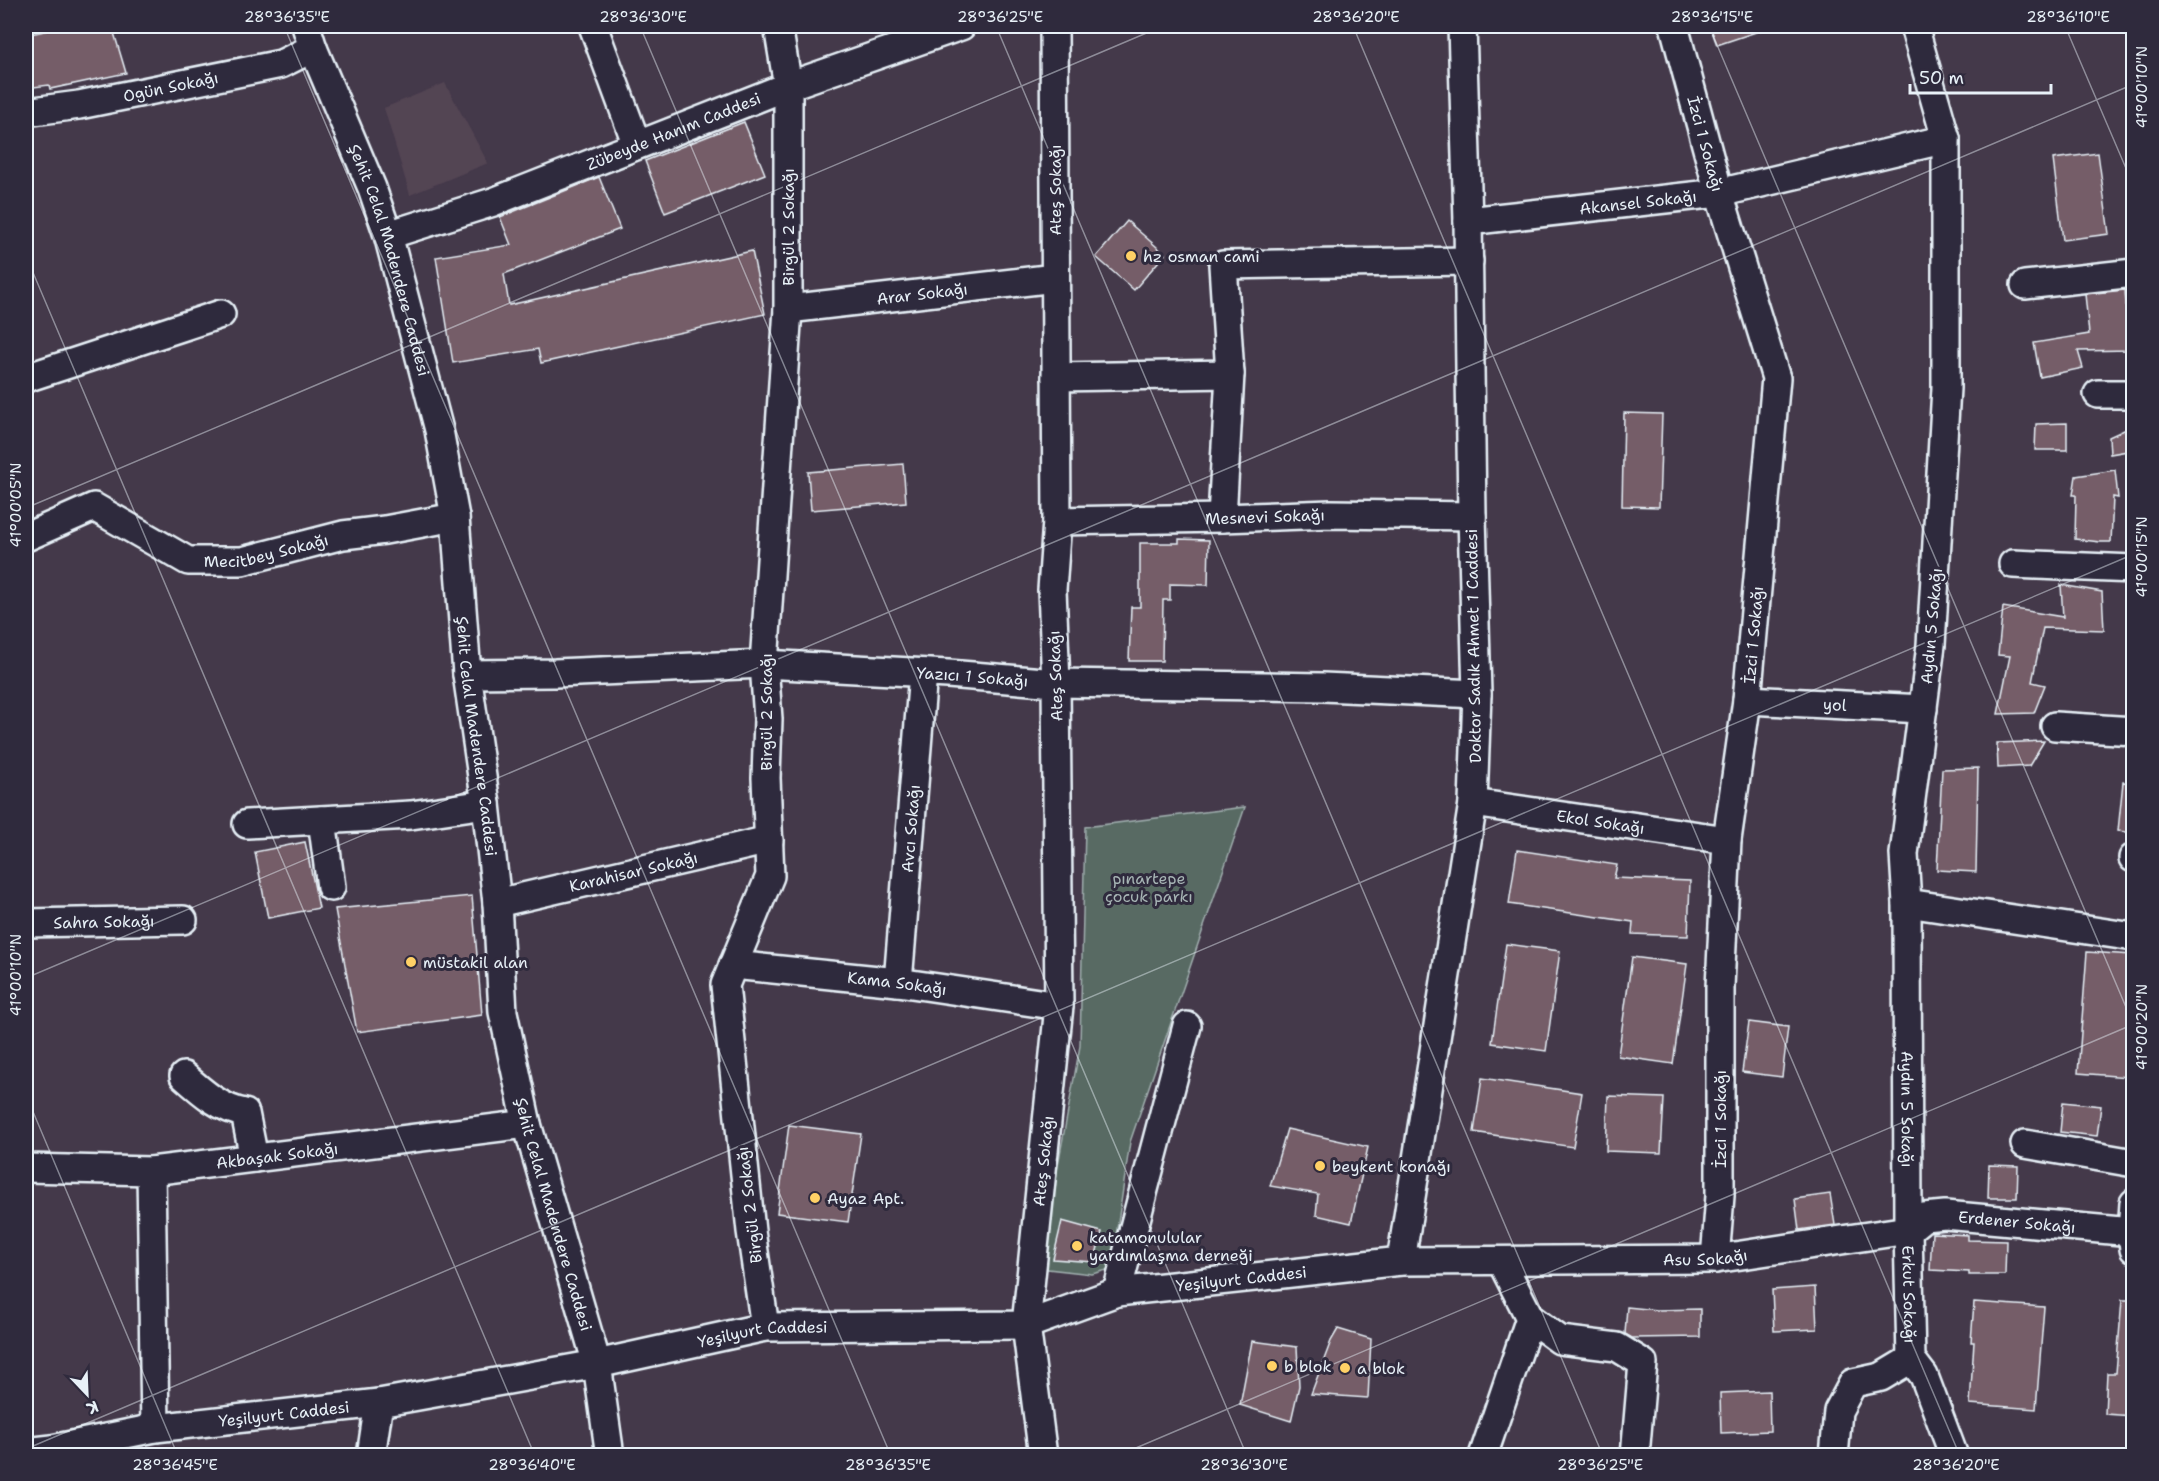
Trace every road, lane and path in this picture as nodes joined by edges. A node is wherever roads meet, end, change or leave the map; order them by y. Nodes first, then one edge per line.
1 (593, 26) edge
2 (778, 26) edge
3 (961, 26) edge
4 (1054, 26) edge
5 (1462, 26) edge
6 (1674, 26) edge
7 (1914, 26) edge
8 (309, 37) edge
9 (788, 86) junction
10 (26, 112) edge
11 (1946, 139) junction
12 (637, 145) junction
13 (1719, 193) junction
14 (1468, 221) junction
15 (388, 235) junction
16 (1469, 261) junction
17 (2133, 273) edge
18 (1055, 278) junction
19 (2025, 285) dead end
20 (788, 309) junction
21 (221, 314) dead end
22 (1230, 374) junction
23 (1056, 377) junction
24 (26, 378) edge
25 (2098, 394) dead end
26 (2133, 394) edge
27 (1472, 516) junction
28 (455, 517) junction
29 (1222, 518) junction
30 (1057, 521) junction
31 (26, 537) edge
32 (2013, 564) dead end
33 (2133, 569) edge
34 (764, 664) junction
35 (923, 673) junction
36 (467, 674) junction
37 (1056, 683) junction
38 (1477, 694) junction
39 (1747, 700) junction
40 (1923, 709) junction
41 (2055, 726) dead end
42 (2133, 731) edge
43 (1473, 803) junction
44 (486, 804) junction
45 (322, 820) junction
46 (247, 824) dead end
47 (769, 840) junction
48 (1727, 840) junction
49 (331, 887) dead end
50 (497, 903) junction
51 (1907, 903) junction
52 (183, 920) dead end
53 (26, 923) edge
54 (2133, 937) edge
55 (733, 965) junction
56 (898, 982) junction
57 (1059, 1006) junction
58 (1187, 1026) dead end
59 (184, 1076) dead end
60 (528, 1124) junction
61 (2025, 1144) dead end
62 (254, 1158) junction
63 (2133, 1163) edge
64 (26, 1168) edge
65 (151, 1171) junction
66 (2133, 1203) edge
67 (1908, 1230) junction
68 (2133, 1240) edge
69 (1715, 1258) junction
70 (1401, 1261) junction
71 (1500, 1261) junction
72 (1117, 1292) junction
73 (1530, 1318) junction
74 (1026, 1324) junction
75 (765, 1327) junction
76 (1911, 1359) junction
77 (597, 1364) junction
78 (378, 1404) junction
79 (155, 1428) junction
80 (43, 1452) edge
81 (1480, 1454) edge
82 (371, 1455) edge
83 (610, 1455) edge
84 (1043, 1455) edge
85 (1635, 1455) edge
86 (1834, 1455) edge
87 (1954, 1455) edge

1 - 12 street
2 - 9 street, Birgül 2 Sokağı
3 - 9 street, Zübeyde Hanım Caddesi
4 - 18 street, Ateş Sokağı
5 - 14 street, Doktor Sadık Ahmet 1 Caddesi
6 - 13 street, İzci 1 Sokağı
7 - 11 street, Aydın 5 Sokağı
8 - 10 street, Ogün Sokağı
8 - 15 street, Şehit Celal Madendere Caddesi
9 - 12 street, Zübeyde Hanım Caddesi
9 - 20 street, Birgül 2 Sokağı
11 - 13 street, Akansel Sokağı
11 - 40 street, Aydın 5 Sokağı
12 - 15 street, Zübeyde Hanım Caddesi
13 - 14 street, Akansel Sokağı
13 - 39 street, İzci 1 Sokağı
14 - 16 street, Doktor Sadık Ahmet 1 Caddesi
15 - 28 street, Şehit Celal Madendere Caddesi
16 - 22 street
16 - 27 street, Doktor Sadık Ahmet 1 Caddesi
17 - 19 street
18 - 20 street, Arar Sokağı
18 - 23 street, Ateş Sokağı
20 - 34 street, Birgül 2 Sokağı
21 - 24 street
22 - 23 street
22 - 29 street
23 - 30 street, Ateş Sokağı
25 - 26 street
27 - 29 street, Mesnevi Sokağı
27 - 38 street, Doktor Sadık Ahmet 1 Caddesi
28 - 31 street, Mecitbey Sokağı
28 - 36 street, Şehit Celal Madendere Caddesi
29 - 30 street, Mesnevi Sokağı
30 - 37 street, Ateş Sokağı
32 - 33 street
34 - 35 street, Yazıcı 1 Sokağı
34 - 36 street, Yazıcı 1 Sokağı
34 - 47 street, Birgül 2 Sokağı
35 - 37 street, Yazıcı 1 Sokağı
35 - 56 street, Avcı Sokağı
36 - 44 street, Şehit Celal Madendere Caddesi
37 - 38 street, Yazıcı 1 Sokağı
37 - 57 street, Ateş Sokağı
38 - 43 street, Doktor Sadık Ahmet 1 Caddesi
39 - 40 street, yol
39 - 48 street, İzci 1 Sokağı
40 - 51 street, Aydın 5 Sokağı
41 - 42 street
43 - 48 street, Ekol Sokağı
43 - 70 street, Doktor Sadık Ahmet 1 Caddesi
44 - 45 street
44 - 50 street, Şehit Celal Madendere Caddesi
45 - 46 street
45 - 49 street
47 - 50 street, Karahisar Sokağı
47 - 55 street, Birgül 2 Sokağı
48 - 69 street, İzci 1 Sokağı
50 - 60 street, Şehit Celal Madendere Caddesi
51 - 54 street
51 - 67 street, Aydın 5 Sokağı
52 - 53 street, Sahra Sokağı
55 - 56 street, Kama Sokağı
55 - 75 street, Birgül 2 Sokağı
56 - 57 street, Kama Sokağı
57 - 74 street, Ateş Sokağı
58 - 72 street
59 - 62 street
60 - 62 street, Akbaşak Sokağı
60 - 77 street, Şehit Celal Madendere Caddesi
61 - 63 street
62 - 65 street, Akbaşak Sokağı
64 - 65 street, Akbaşak Sokağı
65 - 79 street
66 - 68 street
67 - 68 street, Erdener Sokağı
67 - 69 street, Asu Sokağı
67 - 76 street, Erkut Sokağı
69 - 71 street, Asu Sokağı
70 - 71 street, Yeşilyurt Caddesi
70 - 72 street, Yeşilyurt Caddesi
71 - 73 street
72 - 74 street, Yeşilyurt Caddesi
73 - 81 street
73 - 85 street
74 - 75 street, Yeşilyurt Caddesi
74 - 84 street, Ateş Sokağı
75 - 77 street, Yeşilyurt Caddesi
76 - 86 street
76 - 87 street, Erkut Sokağı
77 - 78 street, Yeşilyurt Caddesi
77 - 83 street, Şehit Celal Madendere Caddesi
78 - 79 street, Yeşilyurt Caddesi
78 - 82 street
79 - 80 street, Yeşilyurt Caddesi

